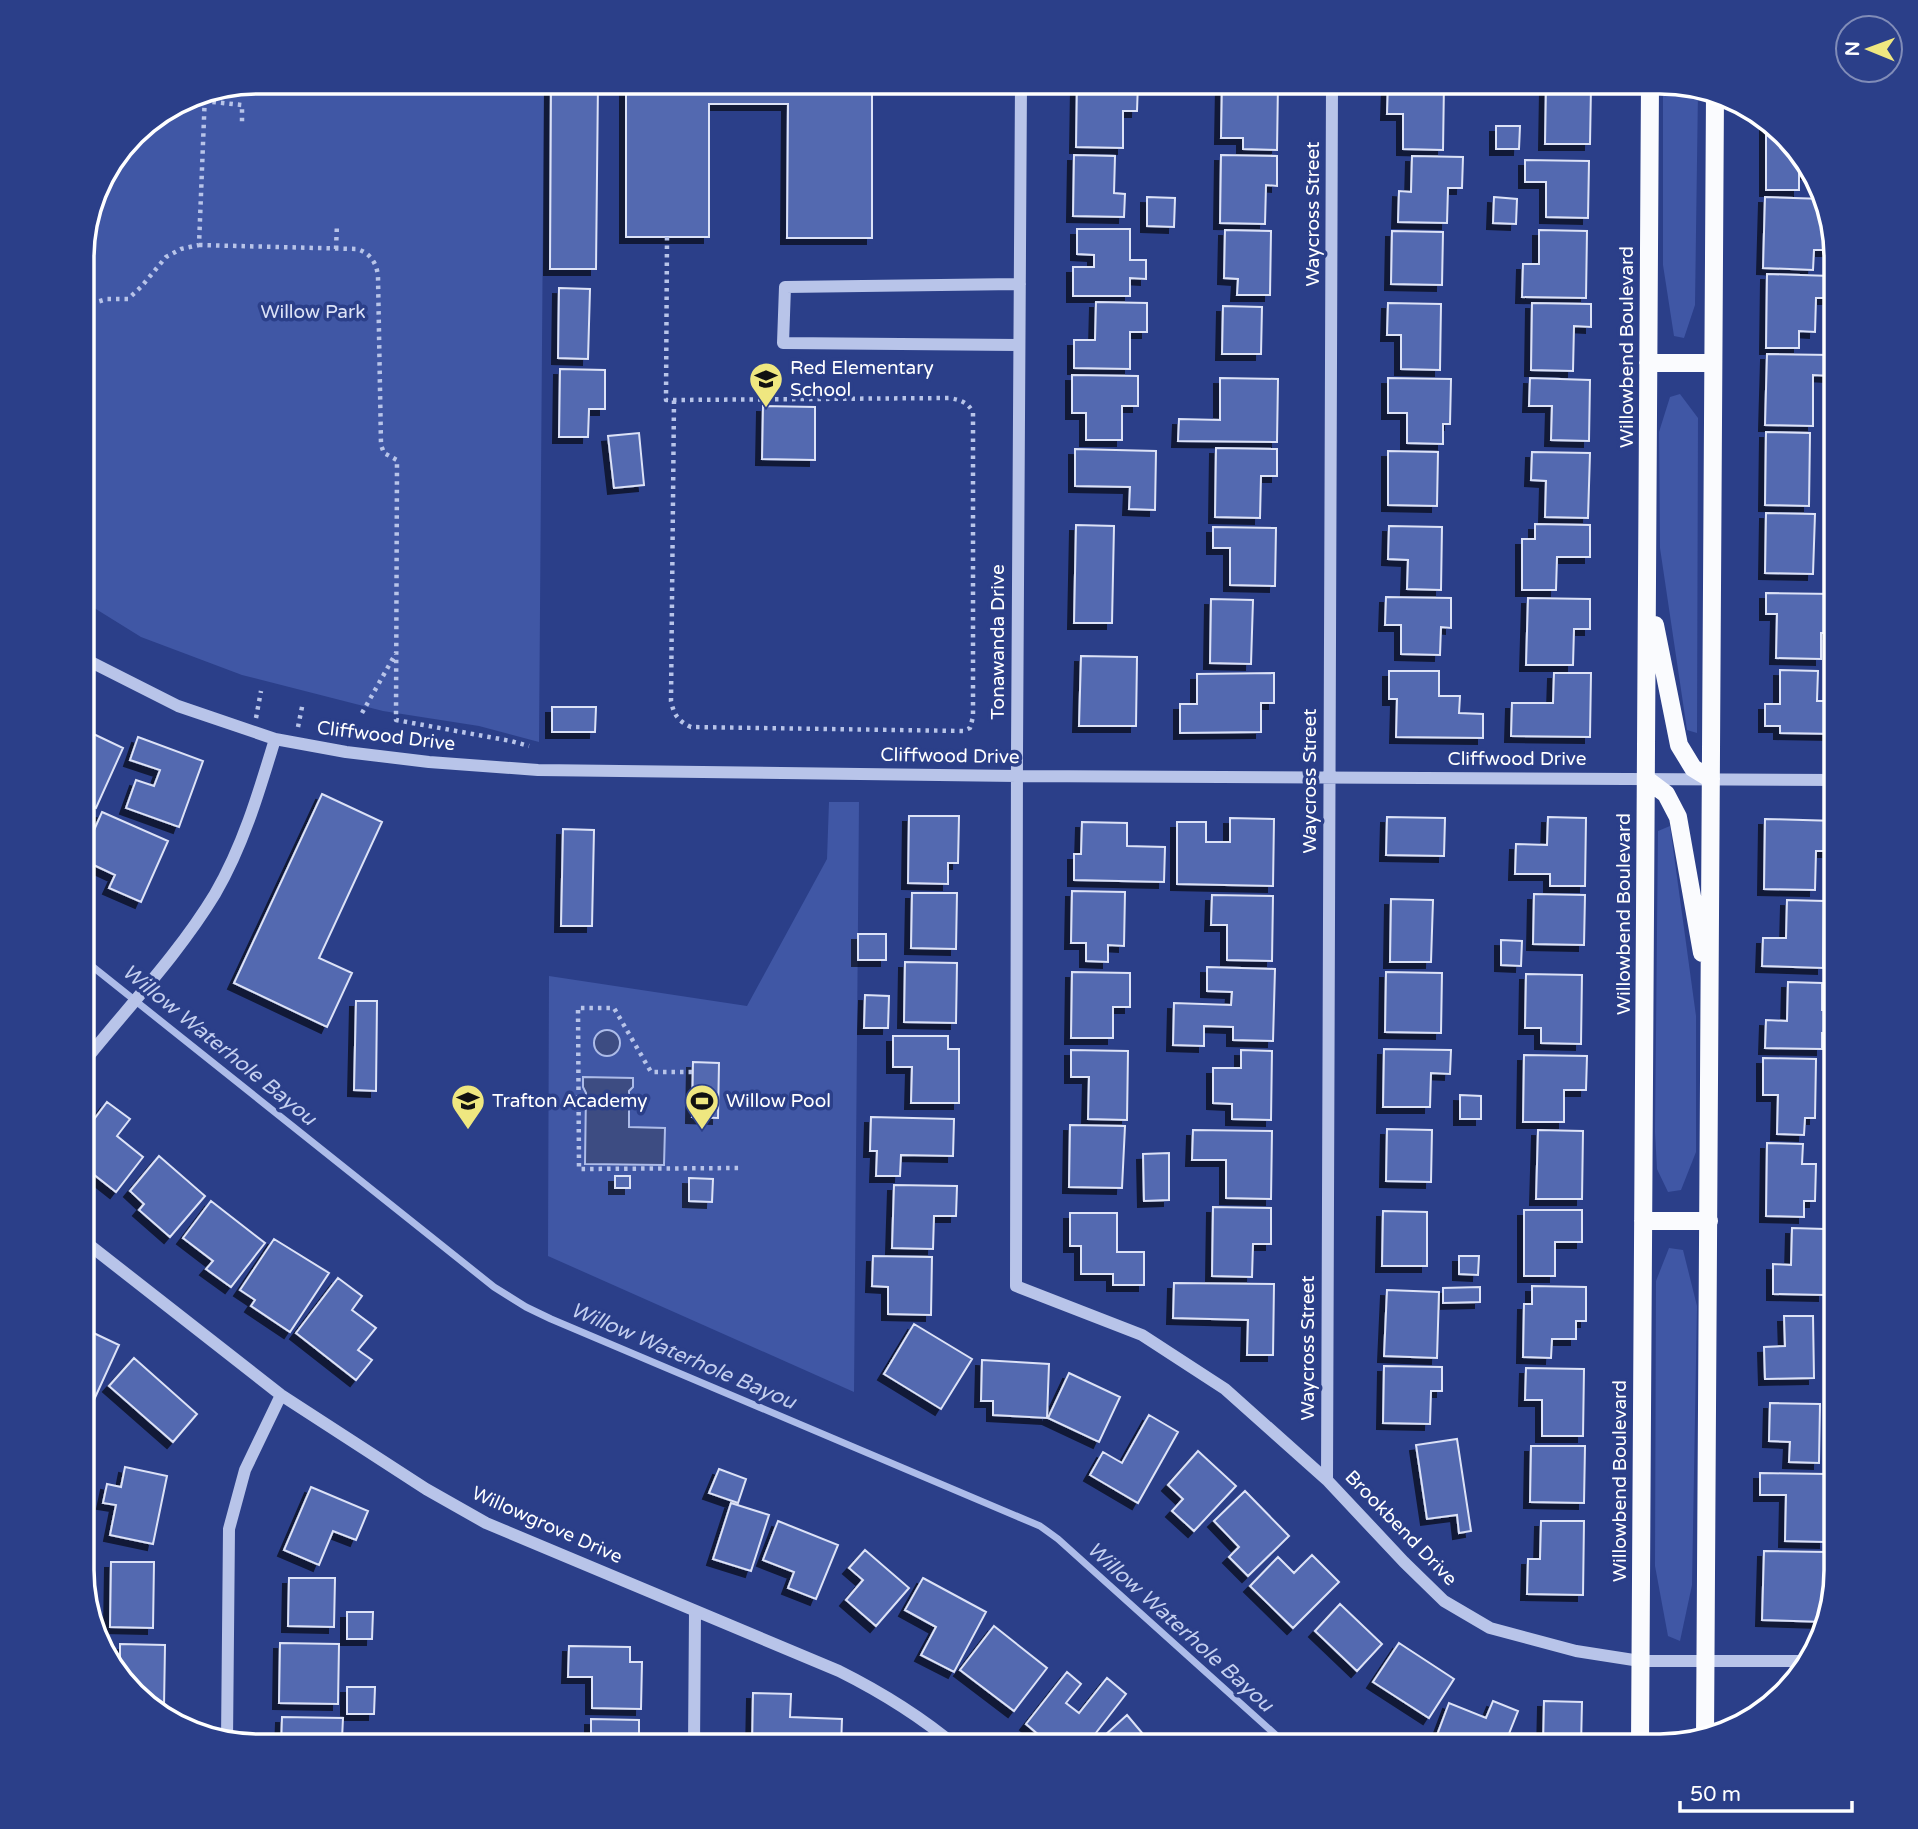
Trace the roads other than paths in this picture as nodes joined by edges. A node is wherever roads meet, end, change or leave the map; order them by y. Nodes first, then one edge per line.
1 (1021, 94) edge
2 (1332, 94) edge
3 (1650, 94) edge
4 (1715, 104) edge
5 (1020, 284) junction
6 (1019, 345) junction
7 (1648, 363) junction
8 (1713, 363) junction
9 (1647, 587) junction
10 (95, 664) edge
11 (275, 739) junction
12 (1017, 776) junction
13 (1330, 778) junction
14 (1646, 779) junction
15 (1711, 779) junction
16 (1823, 780) edge
17 (1710, 998) junction
18 (95, 1049) edge
19 (1643, 1221) junction
20 (1709, 1221) junction
21 (95, 1249) edge
22 (1016, 1286) joint
23 (281, 1395) junction
24 (1327, 1480) junction
25 (695, 1611) junction
26 (1640, 1661) junction
27 (1797, 1661) edge
28 (1705, 1662) junction
29 (1705, 1728) edge
30 (227, 1731) edge
31 (694, 1734) edge
32 (941, 1734) edge
33 (1640, 1734) edge

1 - 5 street, Tonawanda Drive
2 - 13 street, Waycross Street
3 - 7 main road, Willowbend Boulevard
4 - 8 main road
5 - 6 street, Tonawanda Drive
5 - 6 street
6 - 12 street, Tonawanda Drive
7 - 8 main road
7 - 9 main road, Willowbend Boulevard
8 - 15 main road
9 - 14 main road, Willowbend Boulevard
9 - 15 main road
10 - 11 street, Cliffwood Drive
11 - 12 street, Cliffwood Drive
11 - 18 street
12 - 13 street, Cliffwood Drive
12 - 22 street, Tonawanda Drive
13 - 14 street, Cliffwood Drive
13 - 24 street, Waycross Street
14 - 15 street, Cliffwood Drive
14 - 17 main road
14 - 19 main road, Willowbend Boulevard
15 - 16 street, Cliffwood Drive
15 - 17 main road
17 - 20 main road
19 - 20 main road
19 - 26 main road, Willowbend Boulevard
20 - 28 main road
21 - 23 street, Willowgrove Drive
22 - 24 street, Brookbend Drive
23 - 25 street, Willowgrove Drive
23 - 30 street
24 - 26 street, Brookbend Drive
25 - 31 street
25 - 32 street, Willowgrove Drive
26 - 28 street, Brookbend Drive
26 - 33 main road, Willowbend Boulevard
27 - 28 street, Brookbend Drive
28 - 29 main road

